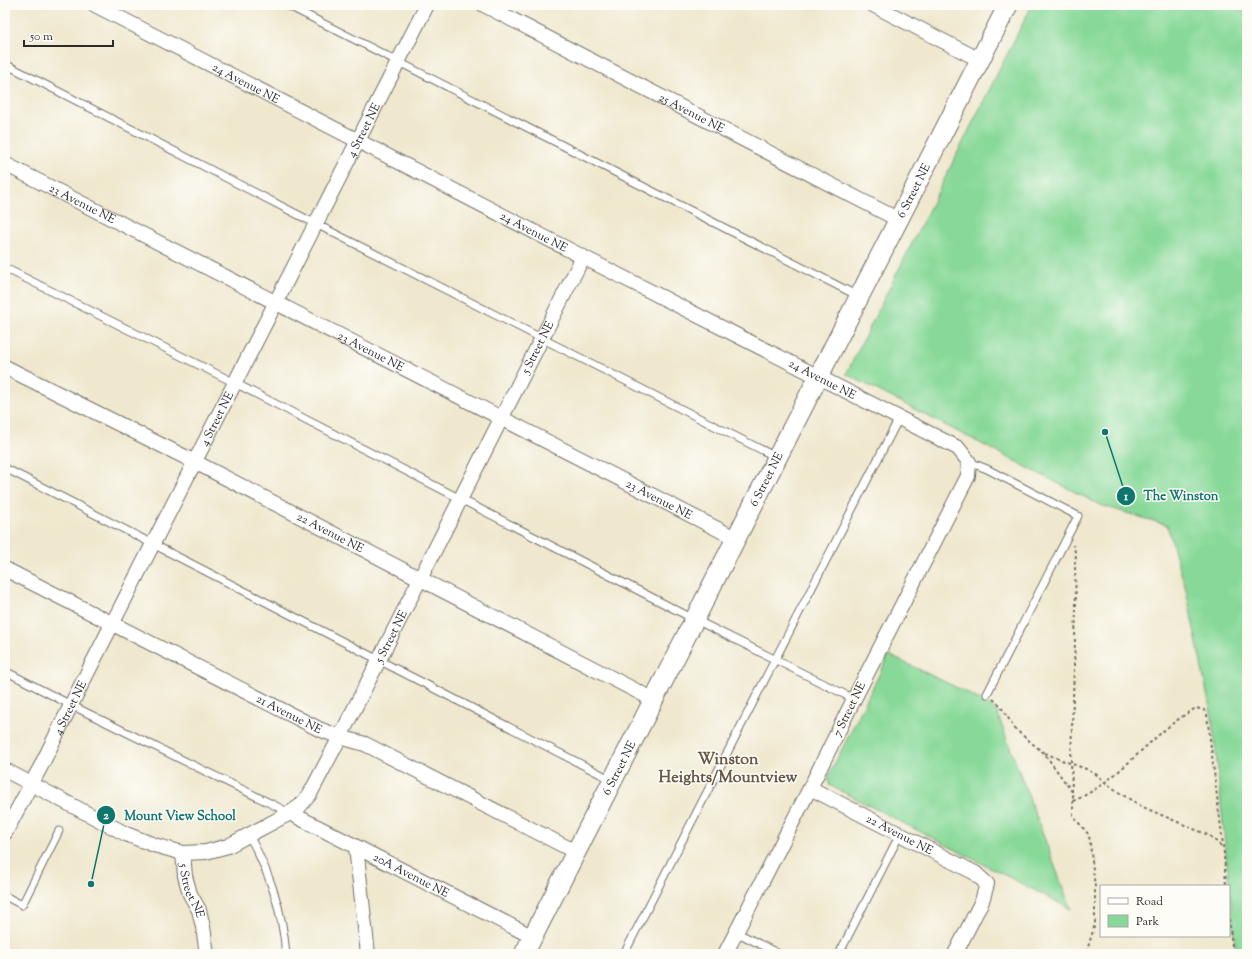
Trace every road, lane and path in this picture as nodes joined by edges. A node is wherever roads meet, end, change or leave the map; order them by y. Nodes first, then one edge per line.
1 (95, 5) edge
2 (287, 5) edge
3 (427, 5) edge
4 (484, 5) edge
5 (873, 5) edge
6 (1008, 5) edge
7 (980, 60) junction
8 (398, 62) junction
9 (5, 64) edge
10 (359, 140) junction
11 (5, 164) edge
12 (899, 220) junction
13 (316, 224) junction
14 (583, 257) junction
15 (5, 268) edge
16 (860, 297) junction
17 (276, 302) junction
18 (542, 338) junction
19 (5, 367) edge
20 (818, 377) junction
21 (235, 383) junction
22 (899, 418) junction
23 (502, 419) junction
24 (778, 458) junction
25 (195, 462) junction
26 (969, 462) junction
27 (5, 468) edge
28 (460, 499) junction
29 (1069, 534) junction
30 (737, 539) junction
31 (153, 544) junction
32 (5, 569) edge
33 (420, 578) junction
34 (695, 619) junction
35 (113, 624) junction
36 (775, 659) junction
37 (379, 660) junction
38 (5, 671) edge
39 (987, 694) joint
40 (854, 699) junction
41 (654, 700) junction
42 (71, 705) junction
43 (340, 738) junction
44 (1044, 753) junction
45 (1071, 764) junction
46 (5, 770) edge
47 (613, 780) junction
48 (1104, 782) junction
49 (31, 784) junction
50 (810, 788) junction
51 (1072, 793) junction
52 (1073, 800) junction
53 (290, 813) junction
54 (59, 831) dead end
55 (5, 833) edge
56 (900, 834) junction
57 (249, 835) junction
58 (356, 847) junction
59 (1223, 849) junction
60 (576, 852) junction
61 (183, 853) junction
62 (1226, 885) edge
63 (5, 896) edge
64 (1230, 928) edge
65 (736, 932) junction
66 (533, 937) junction
67 (369, 953) edge
68 (207, 954) edge
69 (286, 954) edge
70 (524, 954) edge
71 (624, 954) edge
72 (725, 954) edge
73 (779, 954) edge
74 (839, 954) edge
75 (955, 954) edge
76 (1086, 954) edge
77 (1233, 954) edge

1 - 10 street, 24 Avenue NE
2 - 8 lane
3 - 8 street, 4 Street NE
4 - 12 street, 25 Avenue NE
5 - 7 street
6 - 7 street, 6 Street NE
7 - 12 street, 6 Street NE
8 - 10 street, 4 Street NE
8 - 16 lane
9 - 13 lane
10 - 13 street, 4 Street NE
10 - 14 street, 24 Avenue NE
11 - 17 street, 23 Avenue NE
12 - 16 street, 6 Street NE
13 - 17 street, 4 Street NE
13 - 18 lane
14 - 18 street, 5 Street NE
14 - 20 street, 24 Avenue NE
15 - 21 lane
16 - 20 street, 6 Street NE
17 - 21 street, 4 Street NE
17 - 23 street, 23 Avenue NE
18 - 23 street, 5 Street NE
18 - 24 lane
19 - 25 street, 22 Avenue NE
20 - 22 street, 24 Avenue NE
20 - 24 street, 6 Street NE
21 - 25 street, 4 Street NE
21 - 28 lane
22 - 26 street, 24 Avenue NE
22 - 36 lane
23 - 28 street, 5 Street NE
23 - 30 street, 23 Avenue NE
24 - 30 street, 6 Street NE
25 - 31 street, 4 Street NE
25 - 33 street, 22 Avenue NE
26 - 29 lane
26 - 40 street, 7 Street NE
27 - 31 lane
28 - 33 street, 5 Street NE
28 - 34 lane
29 - 39 lane
29 - 45 path
30 - 34 street, 6 Street NE
31 - 35 street, 4 Street NE
31 - 37 lane
32 - 35 street, 21 Avenue NE
33 - 37 street, 5 Street NE
33 - 41 street, 22 Avenue NE
34 - 36 lane
34 - 41 street, 6 Street NE
35 - 42 street, 4 Street NE
35 - 43 street, 21 Avenue NE
36 - 40 lane
36 - 71 lane
37 - 43 street, 5 Street NE
37 - 47 lane
38 - 42 lane
39 - 44 path
40 - 50 street, 7 Street NE
41 - 47 street, 6 Street NE
42 - 49 street, 4 Street NE
42 - 53 lane
43 - 53 street, 5 Street NE
43 - 60 street, 21 Avenue NE
44 - 45 path
44 - 51 path
45 - 48 path
45 - 51 path
46 - 49 street
47 - 60 street, 6 Street NE
48 - 52 path
48 - 59 path
48 - 59 path
49 - 55 street, 4 Street NE
49 - 61 street
50 - 56 street, 22 Avenue NE
50 - 65 street, 7 Street NE
51 - 52 path
52 - 76 path
53 - 57 street, 5 Street NE
53 - 58 street, 20A Avenue NE
54 - 63 lane
56 - 74 lane
56 - 75 street, 22 Avenue NE
57 - 61 street, 5 Street NE
57 - 69 lane
58 - 66 street, 20A Avenue NE
58 - 67 street
59 - 62 path
60 - 66 street, 6 Street NE
61 - 68 street, 5 Street NE
64 - 77 path
65 - 72 street, 7 Street NE
65 - 73 lane
66 - 70 street, 6 Street NE

